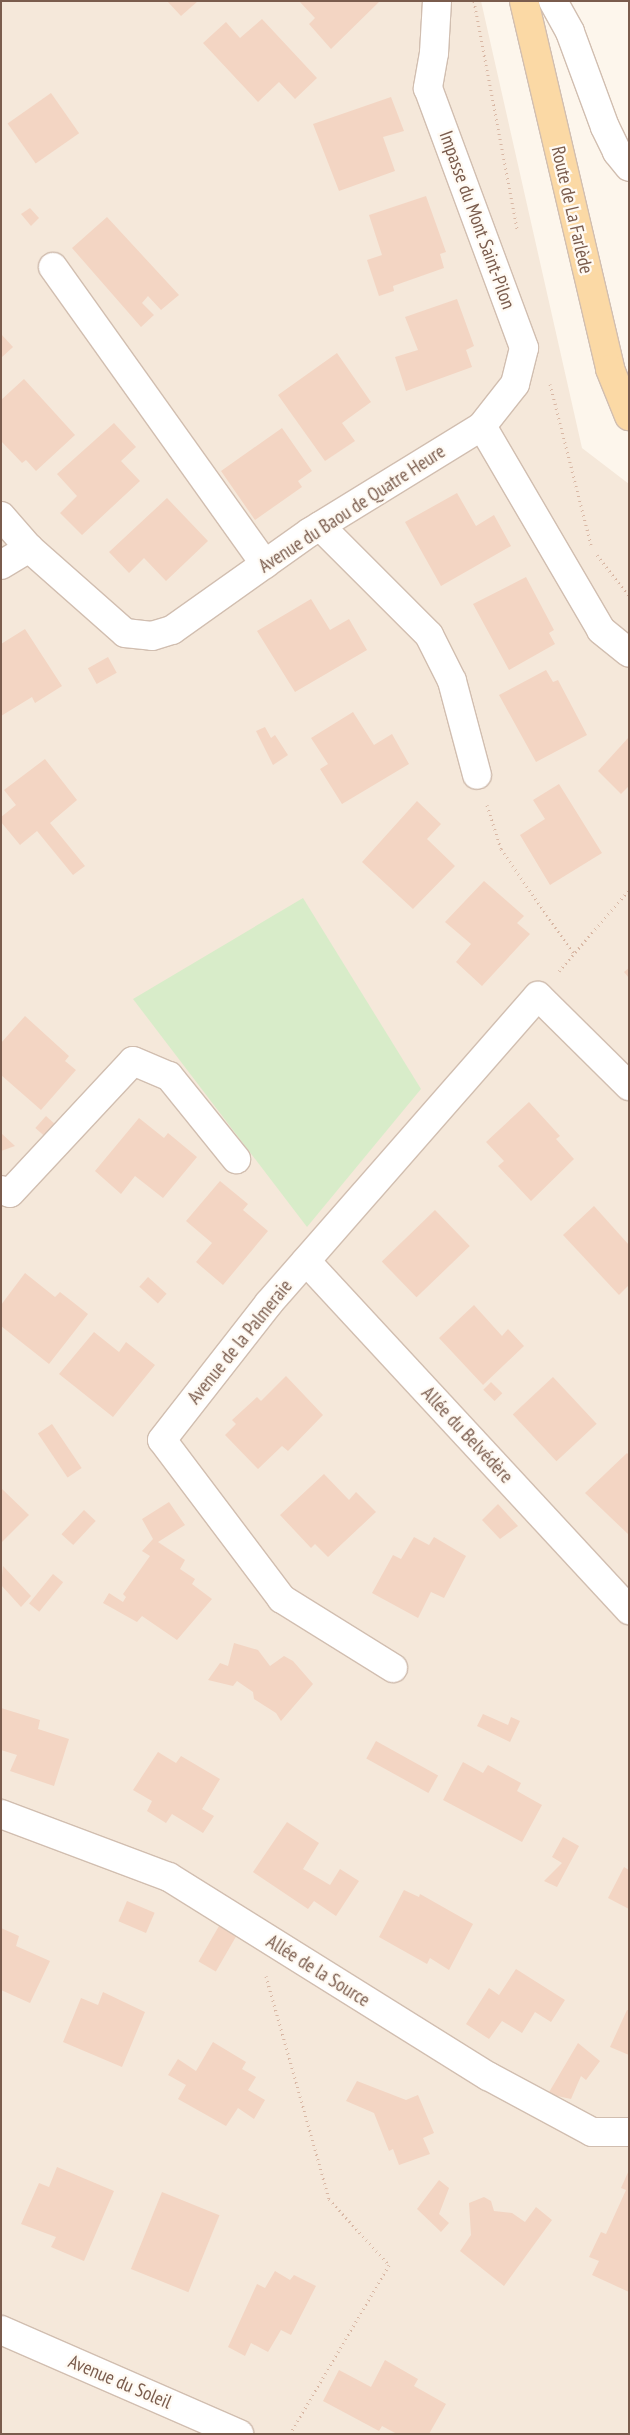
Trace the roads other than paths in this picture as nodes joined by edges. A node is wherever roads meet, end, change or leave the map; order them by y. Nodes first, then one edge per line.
1 (437, 1) edge
2 (524, 1) edge
3 (553, 1) edge
4 (629, 166) edge
5 (52, 267) dead end
6 (629, 416) edge
7 (482, 426) junction
8 (1, 516) edge
9 (320, 526) junction
10 (29, 548) junction
11 (265, 564) junction
12 (1, 565) edge
13 (629, 653) edge
14 (477, 775) road end
15 (629, 1086) edge
16 (236, 1159) dead end
17 (1, 1190) edge
18 (306, 1261) junction
19 (629, 1610) edge
20 (393, 1668) dead end
21 (1, 1814) edge
22 (629, 2132) edge
23 (1, 2330) edge
24 (239, 2434) edge

1 - 7 street, Impasse du Mont Saint-Pilon
2 - 6 main road, Route de La Farlède
3 - 4 street
5 - 11 street
7 - 9 street, Avenue du Baou de Quatre Heure
7 - 13 street
8 - 10 street, Avenue du Baou de Quatre Heure
9 - 11 street, Avenue du Baou de Quatre Heure
9 - 14 street
10 - 11 street, Avenue du Baou de Quatre Heure
10 - 12 street
15 - 18 street, Avenue de la Palmeraie
16 - 17 street
18 - 19 street, Allée du Belvédère
18 - 20 street, Avenue de la Palmeraie
21 - 22 street, Allée de la Source
23 - 24 street, Avenue du Soleil

